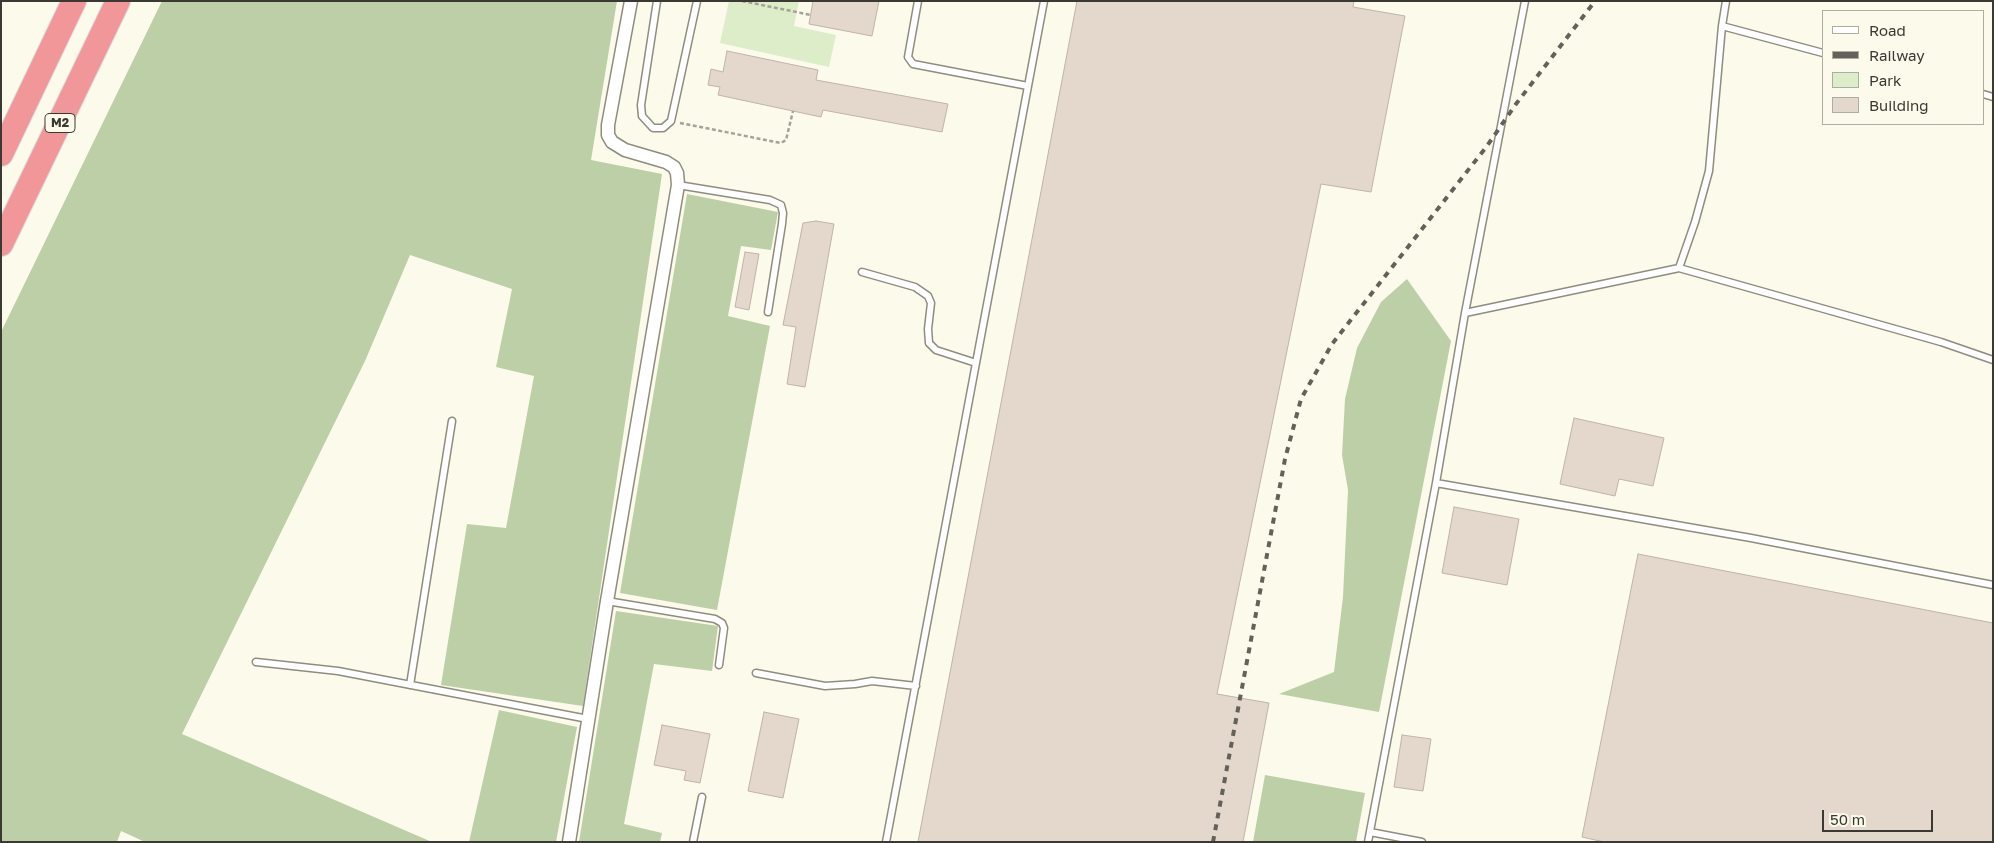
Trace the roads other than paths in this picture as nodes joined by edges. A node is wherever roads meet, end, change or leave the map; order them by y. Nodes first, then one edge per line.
1 (74, 1) edge
2 (118, 1) edge
3 (631, 1) edge
4 (658, 1) edge
5 (697, 1) edge
6 (918, 1) edge
7 (1044, 1) edge
8 (1525, 1) edge
9 (1726, 1) edge
10 (1722, 26) junction
11 (1822, 52) edge
12 (1028, 86) junction
13 (1, 154) edge
14 (678, 185) junction
15 (1, 244) edge
16 (1679, 268) junction
17 (862, 272) dead end
18 (768, 312) dead end
19 (1465, 312) junction
20 (1993, 360) edge
21 (976, 363) junction
22 (452, 421) dead end
23 (1436, 484) junction
24 (1993, 585) edge
25 (607, 602) junction
26 (256, 662) dead end
27 (719, 665) dead end
28 (756, 673) dead end
29 (410, 685) junction
30 (916, 686) junction
31 (588, 719) junction
32 (702, 797) dead end
33 (1370, 832) junction
34 (569, 842) edge
35 (693, 842) edge
36 (886, 842) edge
37 (1368, 842) edge
38 (1422, 842) edge

1 - 13 highway
2 - 15 highway, M2
3 - 14 street
4 - 5 lane
6 - 12 lane
7 - 12 lane
8 - 19 lane
9 - 10 lane
10 - 11 lane
10 - 16 lane
12 - 21 lane
14 - 18 lane
14 - 25 street
16 - 19 lane
16 - 20 lane
17 - 21 lane
19 - 23 lane
21 - 30 lane
22 - 29 lane
23 - 24 lane
23 - 33 lane
25 - 27 lane
25 - 31 street
26 - 29 lane
28 - 30 lane
29 - 31 lane
30 - 36 lane
31 - 34 street
32 - 35 lane
33 - 37 lane
33 - 38 lane

